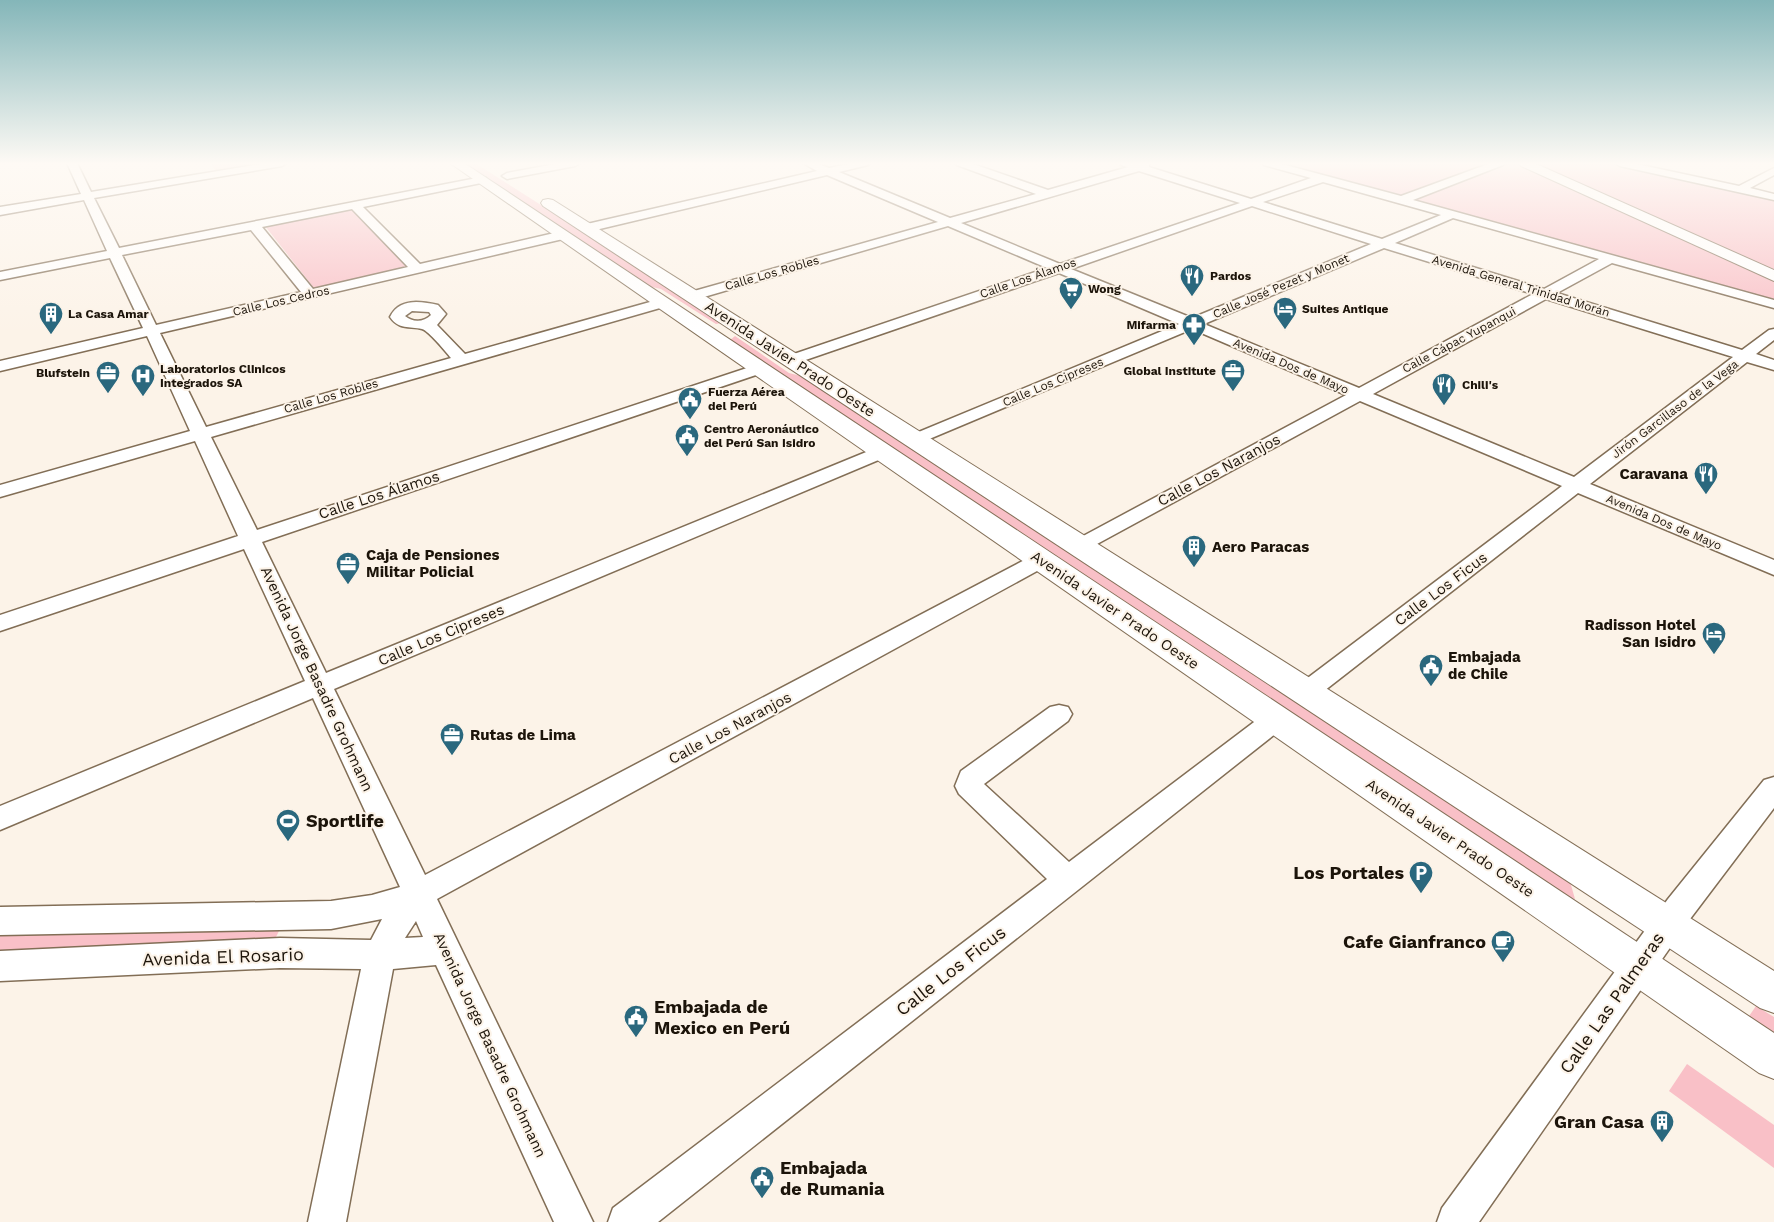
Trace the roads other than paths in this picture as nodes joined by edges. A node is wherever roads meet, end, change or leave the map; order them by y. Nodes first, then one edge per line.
1 (100, 220) edge
2 (280, 220) edge
3 (369, 220) edge
4 (544, 220) edge
5 (575, 220) edge
6 (621, 220) edge
7 (945, 220) edge
8 (957, 220) edge
9 (1199, 220) edge
10 (1309, 220) edge
11 (1439, 220) edge
12 (1475, 220) edge
13 (1651, 220) edge
14 (1675, 220) edge
15 (950, 222) junction
16 (254, 225) junction
17 (587, 228) junction
18 (562, 235) junction
19 (1713, 237) junction
20 (1690, 238) junction
21 (1384, 244) junction
22 (1744, 251) junction
23 (115, 252) junction
24 (1721, 252) junction
25 (1611, 258) junction
26 (1774, 264) edge
27 (416, 268) junction
28 (1058, 268) junction
29 (0, 276) edge
30 (1774, 276) edge
31 (310, 294) junction
32 (1545, 294) junction
33 (692, 296) junction
34 (406, 302) dead end
35 (662, 303) junction
36 (1774, 304) edge
37 (1191, 324) junction
38 (738, 325) junction
39 (152, 331) junction
40 (1774, 333) edge
41 (708, 334) junction
42 (1744, 356) junction
43 (461, 359) junction
44 (791, 360) junction
45 (1774, 365) edge
46 (0, 366) edge
47 (759, 369) junction
48 (1359, 394) junction
49 (201, 434) junction
50 (915, 440) junction
51 (882, 452) junction
52 (1576, 485) junction
53 (0, 491) edge
54 (250, 538) junction
55 (1079, 546) junction
56 (1041, 560) junction
57 (1774, 568) edge
58 (0, 623) edge
59 (320, 685) junction
60 (1306, 692) junction
61 (1060, 714) dead end
62 (1275, 720) junction
63 (1774, 788) edge
64 (0, 818) edge
65 (1068, 880) junction
66 (418, 894) junction
67 (0, 921) edge
68 (1668, 925) junction
69 (445, 950) junction
70 (380, 954) junction
71 (0, 966) edge
72 (1639, 967) junction
73 (1774, 994) edge
74 (1774, 1058) edge
75 (327, 1222) edge
76 (574, 1222) edge
77 (627, 1222) edge
78 (1456, 1222) edge

1 - 23 street, Avenida Jorge Basadre Grohmann
2 - 16 street
3 - 27 street
4 - 18 main road, Avenida Javier Prado Oeste
5 - 17 main road, Avenida Javier Prado Oeste
6 - 17 street
7 - 15 street, Avenida Dos de Mayo
8 - 15 street, Calle Los Robles
9 - 28 street, Calle Los Álamos
10 - 21 street, Avenida General Trinidad Morán
11 - 21 street, Calle José Pezet y Monet
12 - 25 street
13 - 20 main road
14 - 19 main road
15 - 28 street, Avenida Dos de Mayo
15 - 33 street, Calle Los Robles
16 - 23 street
16 - 31 street
17 - 33 main road, Avenida Javier Prado Oeste
18 - 27 street, Calle Los Cedros
18 - 35 main road, Avenida Javier Prado Oeste
19 - 20 main road
19 - 22 main road
20 - 24 main road
21 - 32 street, Avenida General Trinidad Morán
21 - 37 street, Calle José Pezet y Monet
22 - 24 main road
22 - 26 main road
23 - 29 street
23 - 39 street, Avenida Jorge Basadre Grohmann
24 - 30 main road
25 - 32 street, Calle Cápac Yupanqui
25 - 36 street
27 - 31 street, Calle Los Cedros
28 - 37 street, Avenida Dos de Mayo
28 - 44 street, Calle Los Álamos
31 - 39 street, Calle Los Cedros
32 - 42 street, Avenida General Trinidad Morán
32 - 48 street, Calle Cápac Yupanqui
33 - 38 main road, Avenida Javier Prado Oeste
34 - 43 street
35 - 41 main road, Avenida Javier Prado Oeste
35 - 43 street, Calle Los Robles
37 - 48 street, Avenida Dos de Mayo
37 - 50 street, Calle Los Cipreses
38 - 41 main road
38 - 44 main road, Avenida Javier Prado Oeste
39 - 46 street, Calle Los Cedros
39 - 49 street, Avenida Jorge Basadre Grohmann
40 - 42 street, Jirón Garcillaso de la Vega
41 - 47 main road, Avenida Javier Prado Oeste
42 - 45 street, Avenida General Trinidad Morán
42 - 52 street, Jirón Garcillaso de la Vega
43 - 49 street, Calle Los Robles
44 - 50 main road, Avenida Javier Prado Oeste
47 - 51 main road, Avenida Javier Prado Oeste
47 - 54 street, Calle Los Álamos
48 - 52 street, Avenida Dos de Mayo
48 - 55 street, Calle Los Naranjos
49 - 53 street, Calle Los Robles
49 - 54 street, Avenida Jorge Basadre Grohmann
50 - 55 main road, Avenida Javier Prado Oeste
51 - 56 main road, Avenida Javier Prado Oeste
51 - 59 street, Calle Los Cipreses
52 - 57 street, Avenida Dos de Mayo
52 - 60 street, Calle Los Ficus
54 - 58 street, Calle Los Álamos
54 - 59 street, Avenida Jorge Basadre Grohmann
55 - 60 main road, Avenida Javier Prado Oeste
56 - 62 main road, Avenida Javier Prado Oeste
56 - 66 street, Calle Los Naranjos
59 - 64 street, Calle Los Cipreses
59 - 66 street, Avenida Jorge Basadre Grohmann
60 - 68 main road, Avenida Javier Prado Oeste
61 - 65 street
62 - 65 street, Calle Los Ficus
62 - 72 main road, Avenida Javier Prado Oeste
63 - 68 street, Calle Las Palmeras
65 - 77 street, Calle Los Ficus
66 - 67 street
66 - 69 street, Avenida Jorge Basadre Grohmann
66 - 70 street
68 - 72 street, Calle Las Palmeras
68 - 73 main road, Avenida Javier Prado Oeste
69 - 70 street, Avenida El Rosario
69 - 76 street, Avenida Jorge Basadre Grohmann
70 - 71 street, Avenida El Rosario
70 - 75 street
72 - 74 main road, Avenida Javier Prado Oeste
72 - 78 street, Calle Las Palmeras

